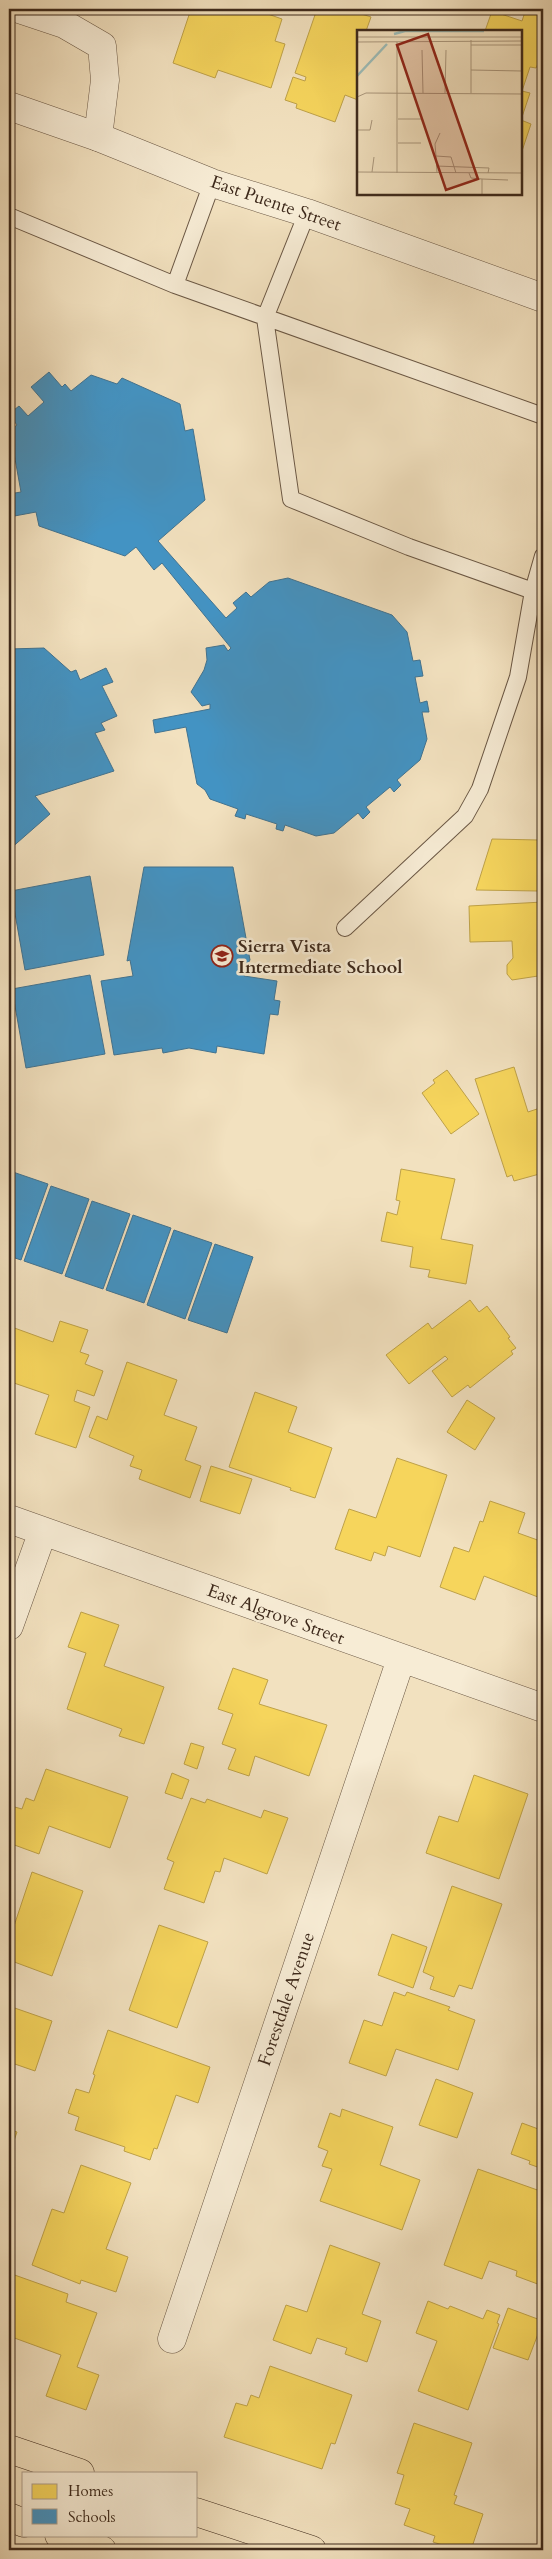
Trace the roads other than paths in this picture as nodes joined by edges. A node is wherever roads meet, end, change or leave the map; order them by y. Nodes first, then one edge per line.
1 (19, 9) edge
2 (9, 106) edge
3 (98, 137) junction
4 (212, 183) junction
5 (308, 213) junction
6 (9, 216) edge
7 (175, 285) junction
8 (543, 298) edge
9 (265, 318) junction
10 (543, 416) edge
11 (543, 556) edge
12 (533, 592) junction
13 (345, 928) dead end
14 (9, 1519) edge
15 (43, 1531) junction
16 (9, 1626) edge
17 (401, 1659) junction
18 (543, 1708) edge
19 (172, 2339) dead end
20 (9, 2449) edge
21 (77, 2472) edge
22 (198, 2513) edge
23 (9, 2518) edge
24 (22, 2522) edge
25 (63, 2536) edge
26 (102, 2550) edge
27 (312, 2550) edge

1 - 3 street
2 - 3 street, East Puente Street
3 - 4 street, East Puente Street
4 - 5 street, East Puente Street
4 - 7 lane
5 - 8 street, East Puente Street
5 - 9 lane
6 - 7 lane
7 - 9 lane
9 - 10 lane
9 - 12 lane
11 - 12 lane
12 - 13 lane
14 - 15 street, East Algrove Street
15 - 16 street
15 - 17 street, East Algrove Street
17 - 18 street, East Algrove Street
17 - 19 street, Forestdale Avenue
20 - 21 main road
22 - 27 main road
23 - 24 main road
25 - 26 main road

